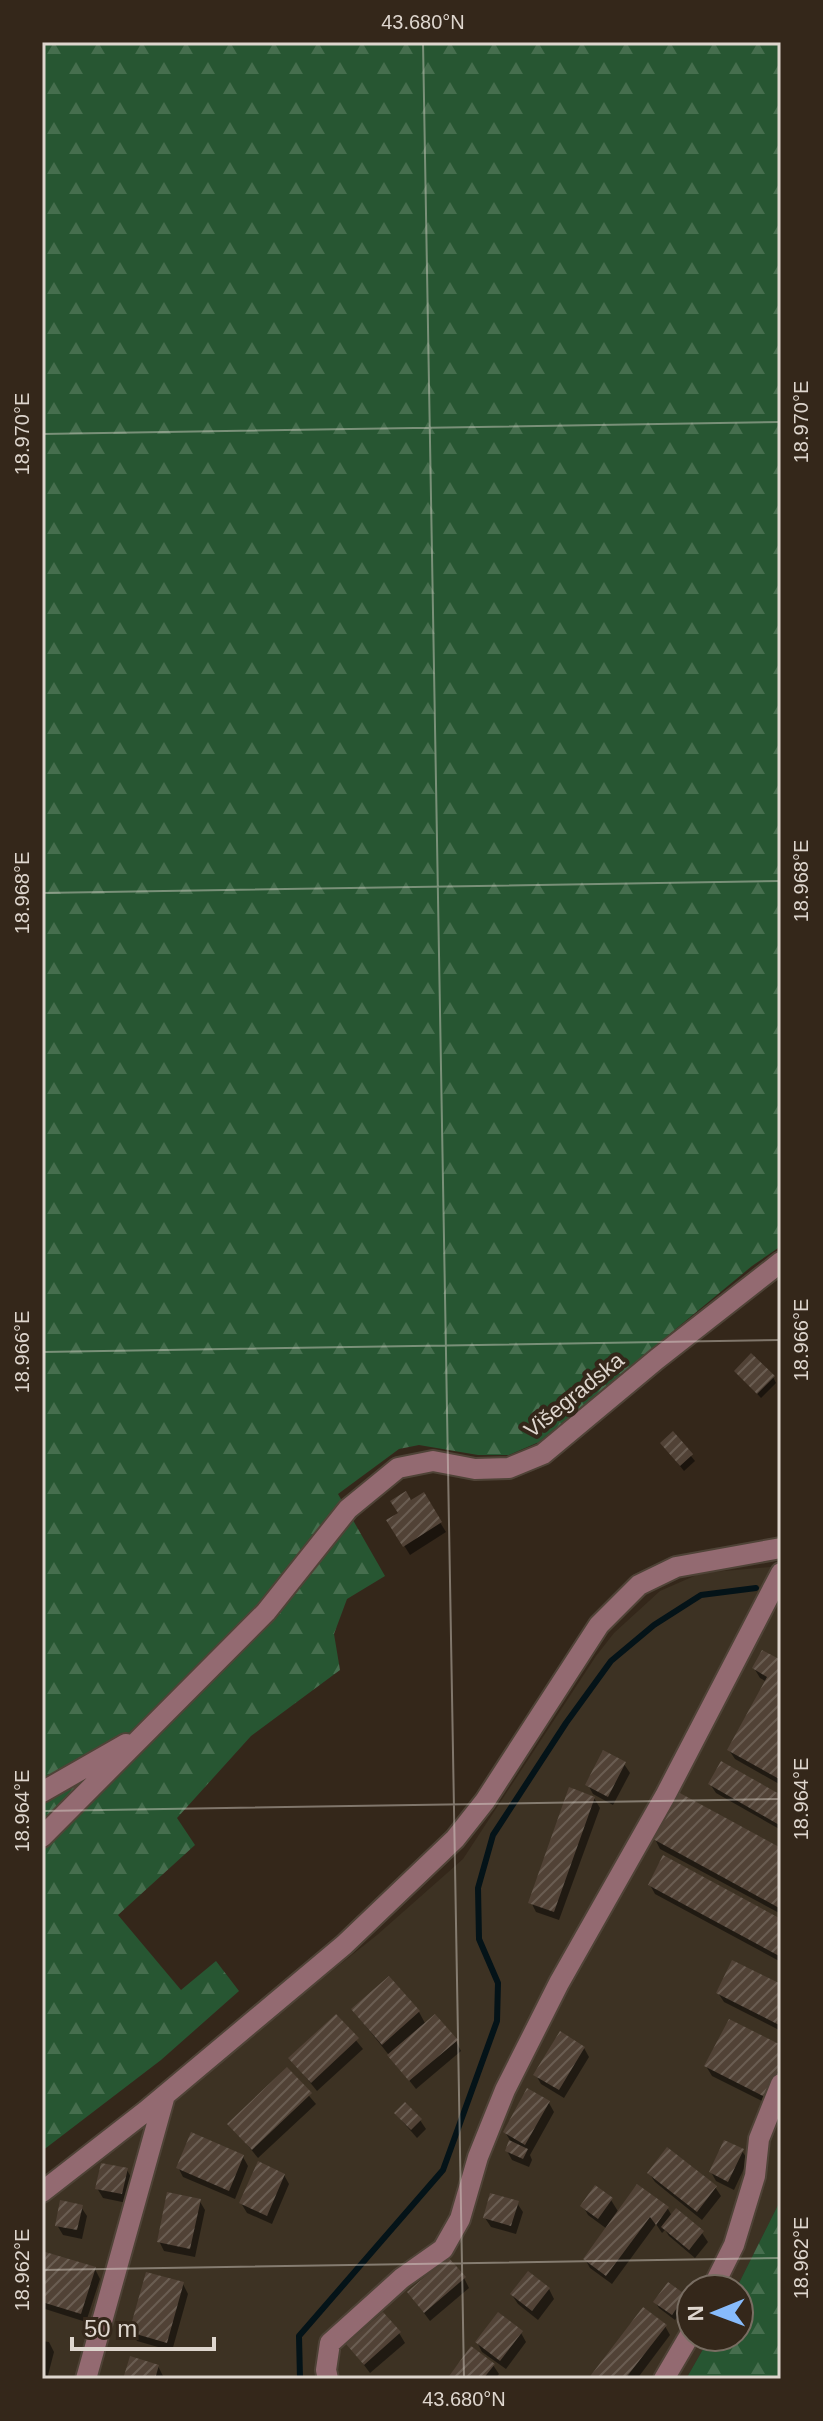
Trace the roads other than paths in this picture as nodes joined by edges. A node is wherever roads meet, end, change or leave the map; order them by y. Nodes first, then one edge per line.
1 (781, 1262) edge
2 (781, 1548) edge
3 (781, 1573) edge
4 (143, 1734) junction
5 (42, 1792) edge
6 (42, 1837) edge
7 (781, 2084) edge
8 (165, 2095) junction
9 (42, 2192) edge
10 (720, 2273) edge
11 (679, 2353) edge
12 (86, 2379) edge
13 (328, 2379) edge
14 (664, 2379) edge

1 - 4 street, Višegradska
2 - 8 street
3 - 13 street
4 - 5 street
4 - 6 street
7 - 10 street
8 - 9 street
8 - 12 street
11 - 14 street

